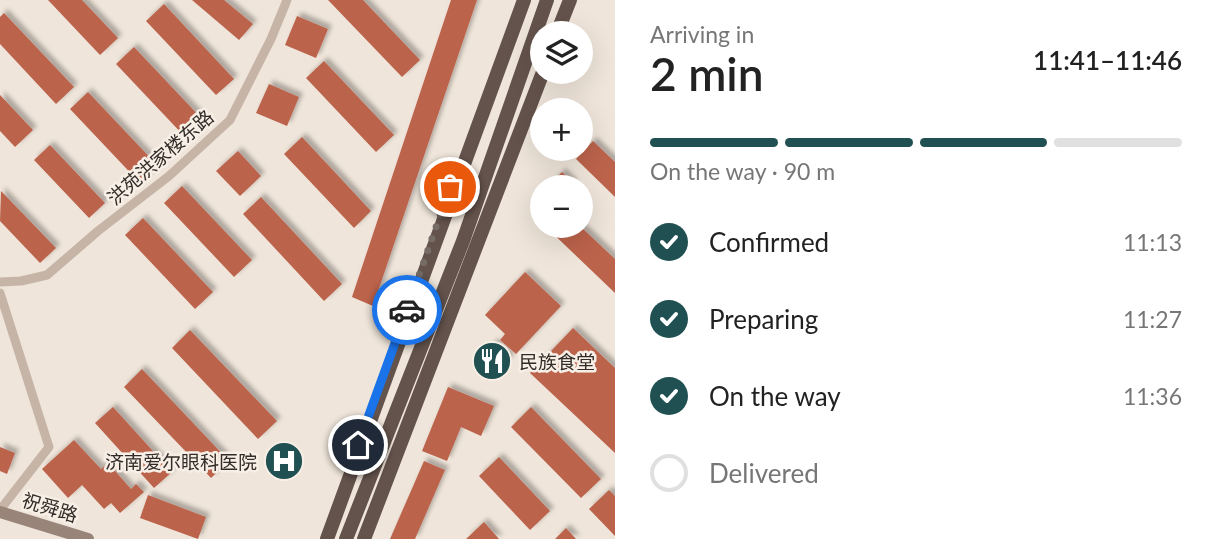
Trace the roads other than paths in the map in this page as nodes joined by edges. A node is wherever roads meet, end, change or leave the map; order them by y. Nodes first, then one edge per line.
1 (287, 0) edge
2 (515, 0) edge
3 (524, 0) edge
4 (547, 0) edge
5 (570, 0) edge
6 (562, 21) edge
7 (538, 84) edge
8 (0, 282) edge
9 (0, 293) edge
10 (0, 511) edge
11 (88, 539) edge
12 (321, 539) edge
13 (327, 539) edge
14 (346, 539) edge
15 (363, 539) edge

1 - 8 street, 洪苑洪家楼东路
2 - 12 highway
3 - 13 highway
4 - 14 highway
5 - 6 highway
7 - 15 highway
9 - 10 street
10 - 11 main road, 祝舜路

